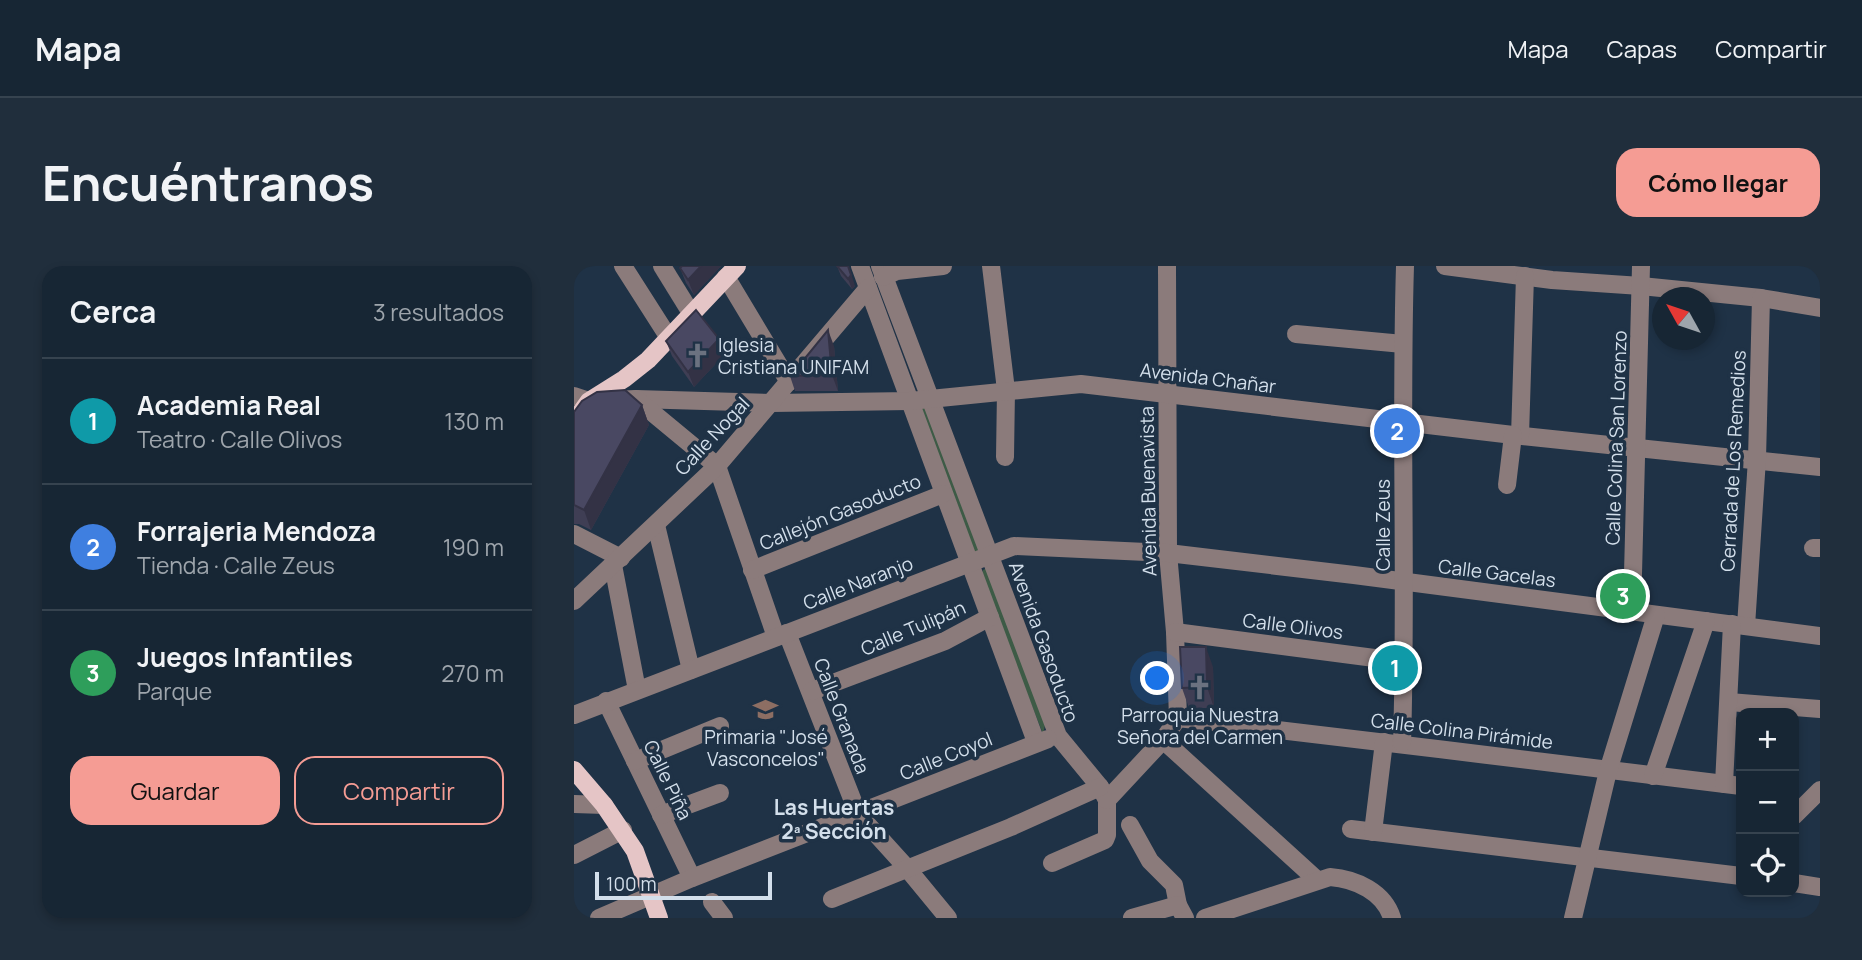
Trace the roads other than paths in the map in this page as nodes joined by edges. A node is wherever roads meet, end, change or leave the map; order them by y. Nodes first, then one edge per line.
1 (623, 266) edge
2 (662, 266) edge
3 (860, 266) edge
4 (943, 266) edge
5 (990, 266) edge
6 (1167, 266) edge
7 (1405, 266) edge
8 (1445, 266) edge
9 (1641, 266) edge
10 (891, 270) edge
11 (732, 272) edge
12 (1552, 273) edge
13 (1525, 276) junction
14 (1641, 286) junction
15 (868, 288) junction
16 (1761, 298) junction
17 (1820, 308) edge
18 (691, 313) junction
19 (1296, 334) dead end
20 (668, 338) junction
21 (1403, 344) junction
22 (789, 382) junction
23 (1006, 390) junction
24 (1168, 394) junction
25 (581, 398) edge
26 (636, 399) junction
27 (932, 400) junction
28 (910, 401) junction
29 (772, 403) junction
30 (574, 422) edge
31 (1405, 422) junction
32 (1517, 436) junction
33 (1637, 447) junction
34 (1005, 457) dead end
35 (1757, 459) junction
36 (717, 466) junction
37 (1820, 467) edge
38 (1507, 485) dead end
39 (943, 494) junction
40 (656, 525) junction
41 (574, 534) edge
42 (1168, 553) junction
43 (989, 554) junction
44 (617, 561) junction
45 (970, 562) junction
46 (752, 570) junction
47 (1404, 583) junction
48 (574, 601) edge
49 (1632, 612) junction
50 (1656, 615) junction
51 (990, 617) junction
52 (1706, 621) junction
53 (1739, 625) junction
54 (1175, 632) junction
55 (782, 635) junction
56 (1820, 636) edge
57 (1405, 662) junction
58 (691, 670) junction
59 (637, 690) junction
60 (812, 691) junction
61 (606, 701) junction
62 (1729, 702) junction
63 (1820, 709) edge
64 (574, 715) edge
65 (1178, 718) junction
66 (720, 726) dead end
67 (1058, 736) junction
68 (1163, 740) junction
69 (1036, 741) junction
70 (1393, 743) junction
71 (635, 761) junction
72 (574, 770) edge
73 (1608, 771) junction
74 (1653, 776) junction
75 (1732, 785) edge
76 (1799, 792) edge
77 (720, 793) dead end
78 (1818, 793) edge
79 (1105, 801) junction
80 (574, 804) edge
81 (604, 805) junction
82 (1799, 811) edge
83 (858, 814) junction
84 (661, 815) junction
85 (1130, 825) dead end
86 (1351, 829) dead end
87 (623, 830) junction
88 (1373, 832) junction
89 (574, 855) edge
90 (1587, 858) junction
91 (1052, 863) dead end
92 (906, 867) junction
93 (1736, 872) edge
94 (692, 878) junction
95 (1317, 880) junction
96 (1799, 884) edge
97 (1820, 887) edge
98 (652, 895) junction
99 (832, 899) dead end
100 (712, 902) dead end
101 (1181, 912) edge
102 (1390, 912) edge
103 (599, 918) edge
104 (659, 918) edge
105 (724, 918) edge
106 (948, 918) edge
107 (1132, 918) edge
108 (1205, 918) edge
109 (1374, 918) edge
110 (1573, 918) edge

1 - 20 street
2 - 18 street
3 - 15 street
4 - 10 street
5 - 23 street
6 - 24 street, Avenida Buenavista
7 - 21 street, Calle Zeus
8 - 13 street
9 - 14 street, Calle Colina San Lorenzo
10 - 27 street, Avenida Gasoducto
11 - 18 main road
11 - 22 street
12 - 13 street
12 - 14 street
13 - 32 street
14 - 16 street
14 - 33 street, Calle Colina San Lorenzo
15 - 22 street, Calle Nogal
15 - 28 street
16 - 17 street
16 - 35 street, Cerrada de Los Remedios
18 - 20 main road
19 - 21 street
20 - 25 main road
21 - 31 street, Calle Zeus
22 - 29 street, Calle Nogal
23 - 24 street, Avenida Chañar
23 - 27 street, Avenida Chañar
23 - 34 street
24 - 31 street, Avenida Chañar
24 - 42 street, Avenida Buenavista
25 - 26 street, Avenida Chañar
25 - 30 main road
26 - 29 street, Avenida Chañar
26 - 36 street
27 - 28 street, Avenida Chañar
27 - 43 street, Avenida Gasoducto
28 - 29 street, Avenida Chañar
28 - 39 street
29 - 36 street, Calle Nogal
31 - 32 street, Avenida Chañar
31 - 47 street, Calle Zeus
32 - 33 street, Avenida Chañar
32 - 38 street
33 - 35 street, Avenida Chañar
33 - 49 street, Calle Colina San Lorenzo
35 - 37 street, Avenida Chañar
35 - 53 street, Cerrada de Los Remedios
36 - 40 street, Calle Nogal
36 - 46 street, Calle Granada
39 - 45 street
39 - 46 street, Callejón Gasoducto
40 - 44 street, Calle Nogal
40 - 58 street
41 - 44 street
42 - 43 street, Calle Naranjo
42 - 47 street, Calle Gacelas
42 - 54 street, Avenida Buenavista
43 - 45 street, Calle Naranjo
43 - 67 street, Avenida Gasoducto
44 - 48 street, Calle Nogal
44 - 59 street
45 - 51 street
45 - 55 street, Calle Naranjo
46 - 55 street, Calle Granada
47 - 49 street, Calle Gacelas
47 - 57 street, Calle Zeus
49 - 50 street, Calle Gacelas
50 - 52 street, Calle Gacelas
50 - 73 street
51 - 60 street, Calle Tulipán
51 - 69 street
52 - 53 street, Calle Gacelas
52 - 74 street
53 - 56 street, Calle Gacelas
53 - 62 street, Cerrada de Los Remedios
54 - 57 street, Calle Olivos
54 - 65 street, Avenida Buenavista
55 - 58 street, Calle Naranjo
55 - 60 street, Calle Granada
57 - 70 street, Calle Zeus
58 - 59 street, Calle Naranjo
59 - 61 street, Calle Naranjo
60 - 83 street, Calle Granada
61 - 64 street, Calle Naranjo
61 - 71 street, Calle Piña
62 - 63 street
62 - 75 street, Cerrada de Los Remedios
65 - 68 street
65 - 70 street, Calle Colina Pirámide
66 - 71 street
67 - 69 street, Avenida Gasoducto
67 - 79 street
68 - 79 street
68 - 95 street
69 - 83 street, Calle Coyol
70 - 73 street, Calle Colina Pirámide
70 - 88 street, Calle Zeus
71 - 84 street, Calle Piña
72 - 81 main road
73 - 74 street, Calle Colina Pirámide
73 - 90 street
74 - 75 street, Calle Colina Pirámide
76 - 78 street
77 - 84 street
78 - 82 street
79 - 91 street
79 - 92 street
80 - 81 street
81 - 87 main road
83 - 92 street, Calle Granada
83 - 94 street, Calle Coyol
84 - 94 street, Calle Piña
85 - 101 street
86 - 88 street
87 - 89 street
87 - 98 main road
88 - 90 street
90 - 93 street
90 - 110 street
92 - 99 street
92 - 106 street, Calle Granada
94 - 98 street, Calle Coyol
95 - 102 street
95 - 108 street
96 - 97 street
98 - 103 street, Calle Coyol
98 - 104 main road
100 - 105 street
101 - 107 street
102 - 109 street

